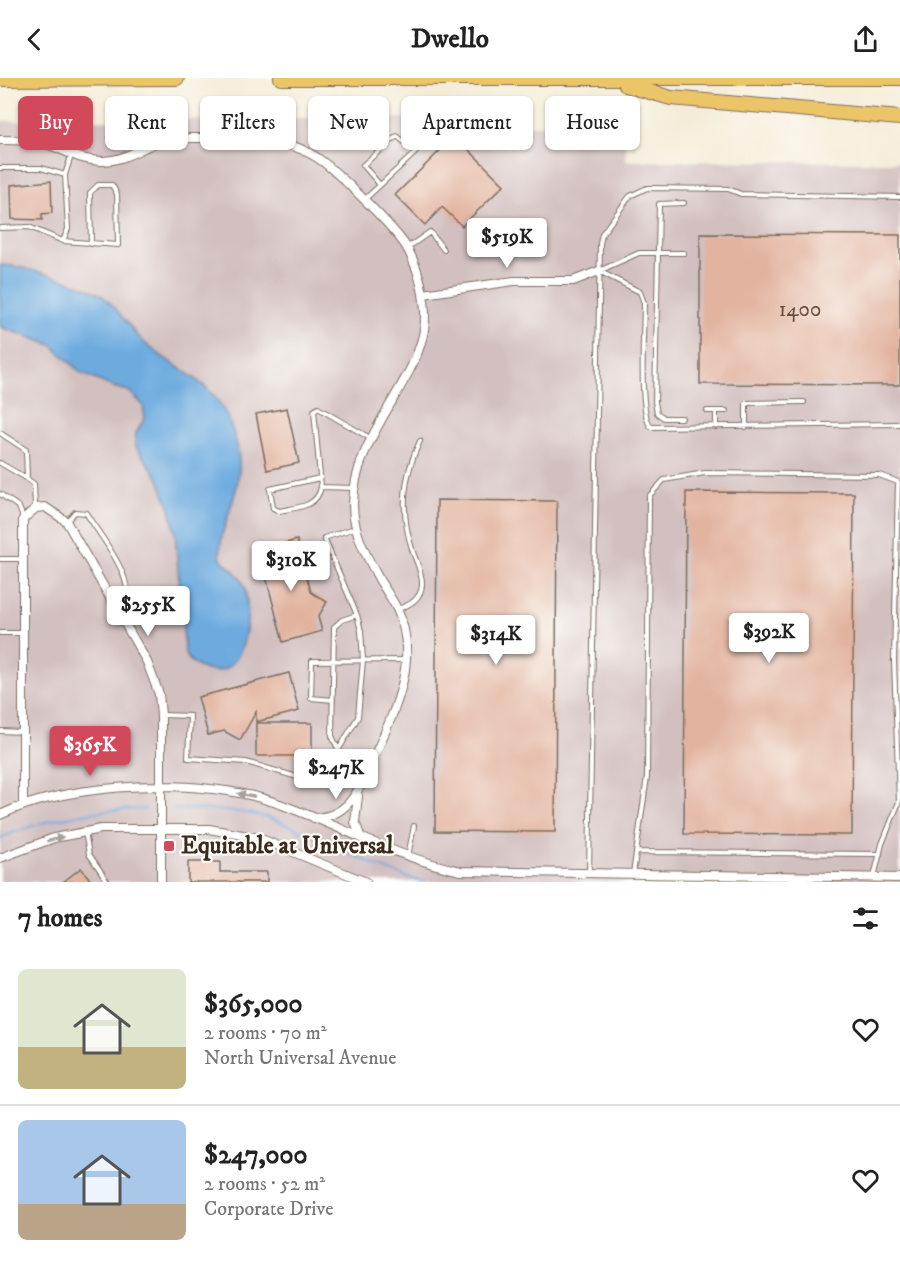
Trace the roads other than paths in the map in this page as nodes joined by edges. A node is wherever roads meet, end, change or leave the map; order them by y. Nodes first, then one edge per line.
1 (177, 78) edge
2 (280, 78) edge
3 (900, 78) edge
4 (0, 79) edge
5 (610, 80) junction
6 (900, 118) edge
7 (0, 140) edge
8 (72, 156) junction
9 (0, 168) edge
10 (65, 175) junction
11 (380, 185) junction
12 (900, 197) edge
13 (362, 201) junction
14 (684, 203) dead end
15 (0, 228) edge
16 (63, 241) junction
17 (92, 244) junction
18 (407, 248) junction
19 (444, 250) dead end
20 (658, 253) junction
21 (684, 253) dead end
22 (599, 271) junction
23 (423, 294) junction
24 (804, 402) dead end
25 (707, 411) dead end
26 (716, 411) junction
27 (726, 411) dead end
28 (682, 418) dead end
29 (900, 424) edge
30 (717, 427) junction
31 (746, 427) junction
32 (0, 433) edge
33 (371, 438) junction
34 (420, 441) dead end
35 (0, 463) edge
36 (27, 478) junction
37 (320, 478) junction
38 (321, 487) junction
39 (354, 488) junction
40 (0, 494) edge
41 (36, 508) junction
42 (23, 519) junction
43 (66, 521) junction
44 (355, 528) junction
45 (0, 559) edge
46 (23, 559) junction
47 (397, 609) junction
48 (357, 615) junction
49 (122, 617) junction
50 (0, 633) edge
51 (23, 633) junction
52 (333, 660) junction
53 (363, 660) junction
54 (406, 660) junction
55 (333, 700) junction
56 (161, 715) junction
57 (0, 731) edge
58 (22, 732) junction
59 (338, 750) junction
60 (161, 788) junction
61 (360, 788) junction
62 (23, 804) junction
63 (0, 815) edge
64 (314, 818) junction
65 (414, 826) dead end
66 (160, 827) junction
67 (85, 832) junction
68 (361, 838) junction
69 (636, 852) junction
70 (880, 854) junction
71 (408, 857) junction
72 (0, 858) edge
73 (589, 874) junction
74 (347, 878) edge
75 (633, 878) edge
76 (874, 878) junction
77 (900, 878) edge
78 (108, 882) edge
79 (161, 882) edge
80 (366, 882) edge

1 - 4 highway
2 - 5 highway
3 - 5 highway
5 - 6 highway
7 - 8 street
8 - 10 lane
8 - 13 street
9 - 10 lane
10 - 16 lane
11 - 11 lane
11 - 13 lane
12 - 22 lane
13 - 18 street
14 - 20 lane
15 - 16 lane
16 - 17 lane
17 - 17 lane
18 - 19 lane
18 - 23 street
20 - 21 lane
20 - 22 lane
20 - 28 lane
22 - 23 street
22 - 30 lane
22 - 73 lane
23 - 33 street
24 - 31 lane
25 - 26 lane
26 - 27 lane
26 - 30 lane
29 - 31 lane
30 - 31 lane
32 - 36 lane
33 - 37 lane
33 - 39 street
34 - 47 lane
35 - 36 lane
36 - 41 lane
37 - 38 lane
37 - 38 lane
38 - 39 lane
39 - 44 street
40 - 42 lane
41 - 42 street
41 - 43 street
42 - 46 street
43 - 49 street
43 - 49 lane
44 - 47 street
44 - 48 lane
45 - 46 lane
46 - 51 street
47 - 54 street
48 - 52 lane
48 - 53 lane
49 - 56 street
50 - 51 lane
51 - 58 street
52 - 53 lane
52 - 55 lane
52 - 55 lane
53 - 54 lane
53 - 59 lane
54 - 61 street
55 - 59 lane
56 - 59 lane
56 - 60 street
57 - 58 lane
58 - 62 street
60 - 62 street
64 -> 60 street
60 - 66 street
61 - 64 street
61 - 68 street
62 - 63 street
64 - 68 street
65 - 71 lane
66 - 67 street
66 - 74 street
66 - 79 street
72 -> 67 street
67 - 78 lane
68 - 71 street
69 - 70 lane
69 - 70 lane
69 - 75 lane
70 - 76 lane
71 - 73 street
73 - 75 street
74 - 80 street
75 - 76 street
76 - 77 street

